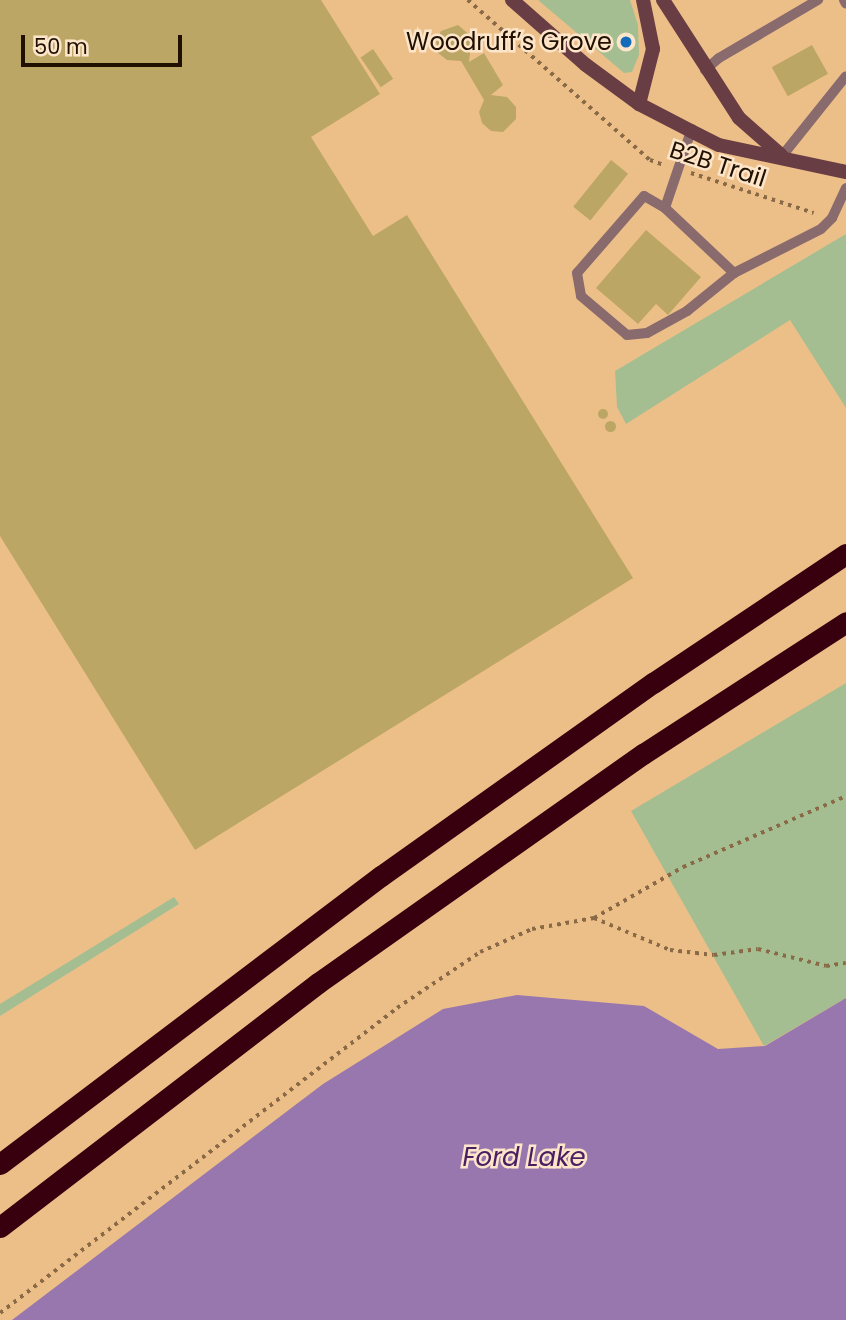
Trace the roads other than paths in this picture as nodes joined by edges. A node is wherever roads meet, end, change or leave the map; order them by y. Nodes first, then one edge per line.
1 (512, 0) edge
2 (643, 0) edge
3 (663, 0) edge
4 (818, 0) edge
5 (705, 70) junction
6 (846, 76) edge
7 (639, 104) junction
8 (691, 131) junction
9 (782, 156) junction
10 (846, 172) edge
11 (846, 188) edge
12 (665, 208) junction
13 (734, 273) junction
14 (846, 554) edge
15 (846, 622) edge
16 (0, 1164) edge
17 (0, 1227) edge

1 - 7 main road
2 - 7 main road
3 - 5 main road
4 - 5 lane
5 - 9 main road
6 - 9 lane
7 - 8 main road
8 - 9 main road
8 - 12 lane
9 - 10 main road
11 - 13 lane
12 - 13 lane
12 - 13 lane
14 - 16 highway
15 - 17 highway

